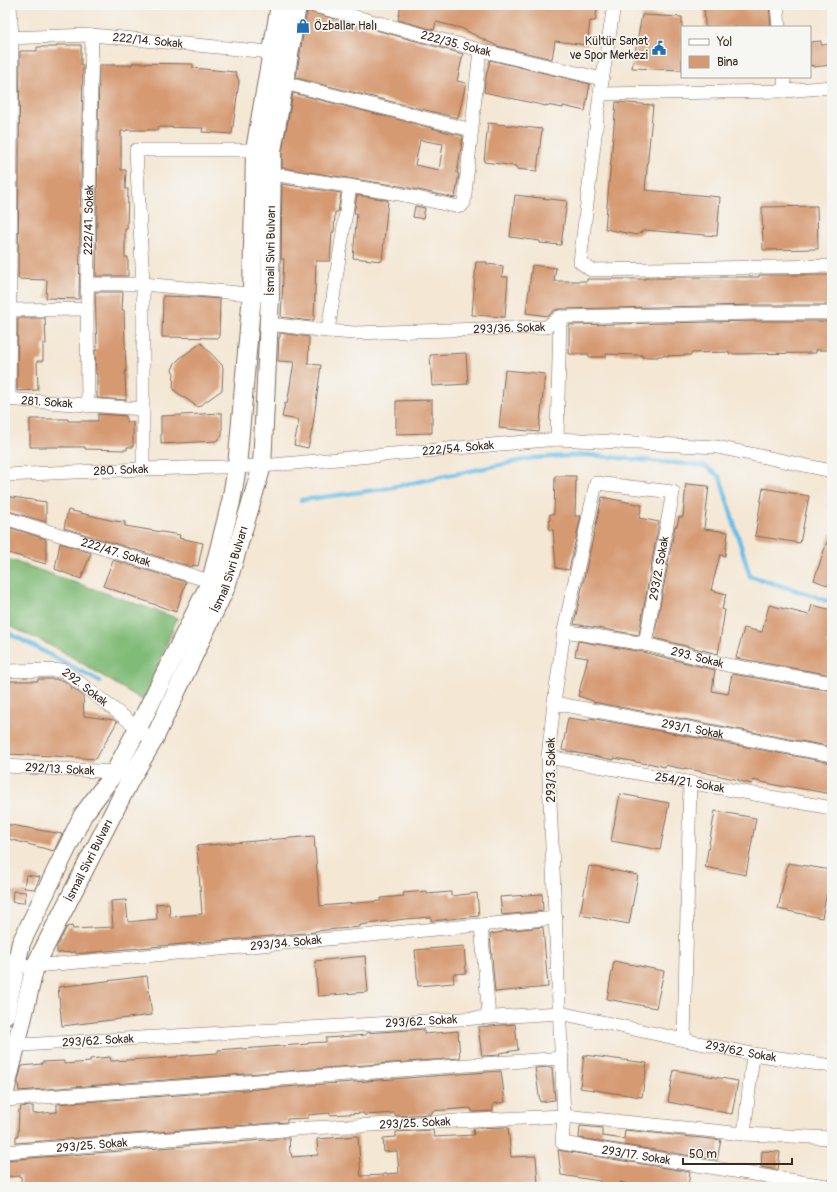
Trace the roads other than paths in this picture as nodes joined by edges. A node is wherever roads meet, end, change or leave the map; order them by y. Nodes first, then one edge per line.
1 (10, 5) edge
2 (280, 5) edge
3 (297, 5) edge
4 (311, 5) edge
5 (614, 5) edge
6 (777, 5) edge
7 (779, 26) edge
8 (92, 35) junction
9 (8, 38) edge
10 (480, 50) junction
11 (281, 54) junction
12 (784, 78) edge
13 (602, 79) junction
14 (284, 83) junction
15 (832, 87) edge
16 (785, 91) junction
17 (600, 94) junction
18 (472, 130) junction
19 (264, 150) junction
20 (272, 174) junction
21 (350, 186) junction
22 (832, 266) edge
23 (87, 284) junction
24 (143, 284) junction
25 (252, 294) junction
26 (270, 296) junction
27 (87, 309) junction
28 (9, 310) junction
29 (832, 313) edge
30 (560, 317) junction
31 (269, 324) junction
32 (328, 330) junction
33 (7, 400) edge
34 (88, 406) junction
35 (143, 409) junction
36 (557, 439) junction
37 (262, 466) junction
38 (237, 467) junction
39 (143, 469) junction
40 (832, 471) edge
41 (5, 475) edge
42 (673, 492) joint
43 (5, 518) edge
44 (218, 584) junction
45 (564, 631) junction
46 (645, 644) junction
47 (5, 671) edge
48 (832, 683) edge
49 (554, 703) junction
50 (138, 728) junction
51 (153, 741) junction
52 (832, 755) edge
53 (548, 757) junction
54 (5, 766) edge
55 (115, 772) junction
56 (690, 783) junction
57 (832, 808) edge
58 (556, 918) junction
59 (481, 925) junction
60 (16, 965) junction
61 (35, 966) junction
62 (560, 1013) junction
63 (5, 1015) edge
64 (489, 1017) junction
65 (684, 1040) junction
66 (10, 1046) edge
67 (753, 1054) junction
68 (562, 1058) junction
69 (832, 1066) edge
70 (5, 1092) edge
71 (5, 1100) edge
72 (564, 1116) junction
73 (744, 1134) junction
74 (832, 1138) edge
75 (5, 1152) edge
76 (832, 1187) edge

1 - 9 street
2 - 11 main road, İsmail Sivri Bulvarı
3 - 11 main road, İsmail Sivri Bulvarı
4 - 10 street, 222/35. Sokak
5 - 13 street
6 - 7 street
8 - 9 street, 222/14. Sokak
8 - 11 street, 222/14. Sokak
8 - 23 street, 222/41. Sokak
9 - 28 street
10 - 13 street, 222/35. Sokak
10 - 18 street
11 - 14 main road, İsmail Sivri Bulvarı
11 - 19 main road, İsmail Sivri Bulvarı
12 - 16 street
13 - 17 street
14 - 18 street
14 - 19 main road, İsmail Sivri Bulvarı
15 - 16 street
16 - 17 street
17 - 22 street
18 - 21 street
19 - 20 main road, İsmail Sivri Bulvarı
19 - 24 street
19 - 25 main road, İsmail Sivri Bulvarı
20 - 21 street
20 - 26 main road, İsmail Sivri Bulvarı
21 - 32 street
23 - 24 street
23 - 27 street, 222/41. Sokak
24 - 25 street
24 - 35 street
25 - 26 street
25 - 38 main road, İsmail Sivri Bulvarı
26 - 31 main road, İsmail Sivri Bulvarı
27 - 28 street
27 - 34 street, 222/41. Sokak
28 - 33 street
29 - 30 street, 293/36. Sokak
30 - 32 street, 293/36. Sokak
30 - 36 street
31 - 32 street, 293/36. Sokak
31 - 37 main road, İsmail Sivri Bulvarı
33 - 34 street, 281. Sokak
34 - 35 street, 281. Sokak
35 - 39 street
36 - 37 street, 222/54. Sokak
36 - 40 street, 222/54. Sokak
37 - 38 street, 222/54. Sokak
37 - 44 main road, İsmail Sivri Bulvarı
38 - 39 street, 280. Sokak
38 - 44 main road, İsmail Sivri Bulvarı
39 - 41 street, 280. Sokak
42 - 45 street, 293/3. Sokak
42 - 46 street, 293/2. Sokak
43 - 44 street, 222/47. Sokak
44 - 50 main road, İsmail Sivri Bulvarı
44 - 51 main road, İsmail Sivri Bulvarı
45 - 46 street, 293. Sokak
45 - 49 street, 293/3. Sokak
46 - 48 street, 293. Sokak
47 - 50 street, 292. Sokak
49 - 52 street, 293/1. Sokak
49 - 53 street, 293/3. Sokak
50 - 51 street, 292. Sokak
50 - 55 main road, İsmail Sivri Bulvarı
51 - 61 main road, İsmail Sivri Bulvarı
53 - 56 street, 254/21. Sokak
53 - 58 street, 293/3. Sokak
54 - 55 street, 292/13. Sokak
55 - 60 main road, İsmail Sivri Bulvarı
56 - 57 street, 254/21. Sokak
56 - 65 street
58 - 59 street, 293/34. Sokak
58 - 62 street, 293/3. Sokak
59 - 61 street, 293/34. Sokak
59 - 64 street
60 - 61 street, 293/34. Sokak
60 - 63 main road, İsmail Sivri Bulvarı
61 - 66 main road, İsmail Sivri Bulvarı
62 - 64 street, 293/62. Sokak
62 - 65 street, 293/62. Sokak
62 - 68 street, 293/3. Sokak
64 - 66 street, 293/62. Sokak
65 - 67 street, 293/62. Sokak
66 - 70 main road, İsmail Sivri Bulvarı
67 - 69 street, 293/62. Sokak
67 - 73 street
68 - 71 street
68 - 72 street, 293/3. Sokak
72 - 73 street, 293/25. Sokak
72 - 75 street, 293/25. Sokak
72 - 76 street, 293/17. Sokak
73 - 74 street, 293/25. Sokak

